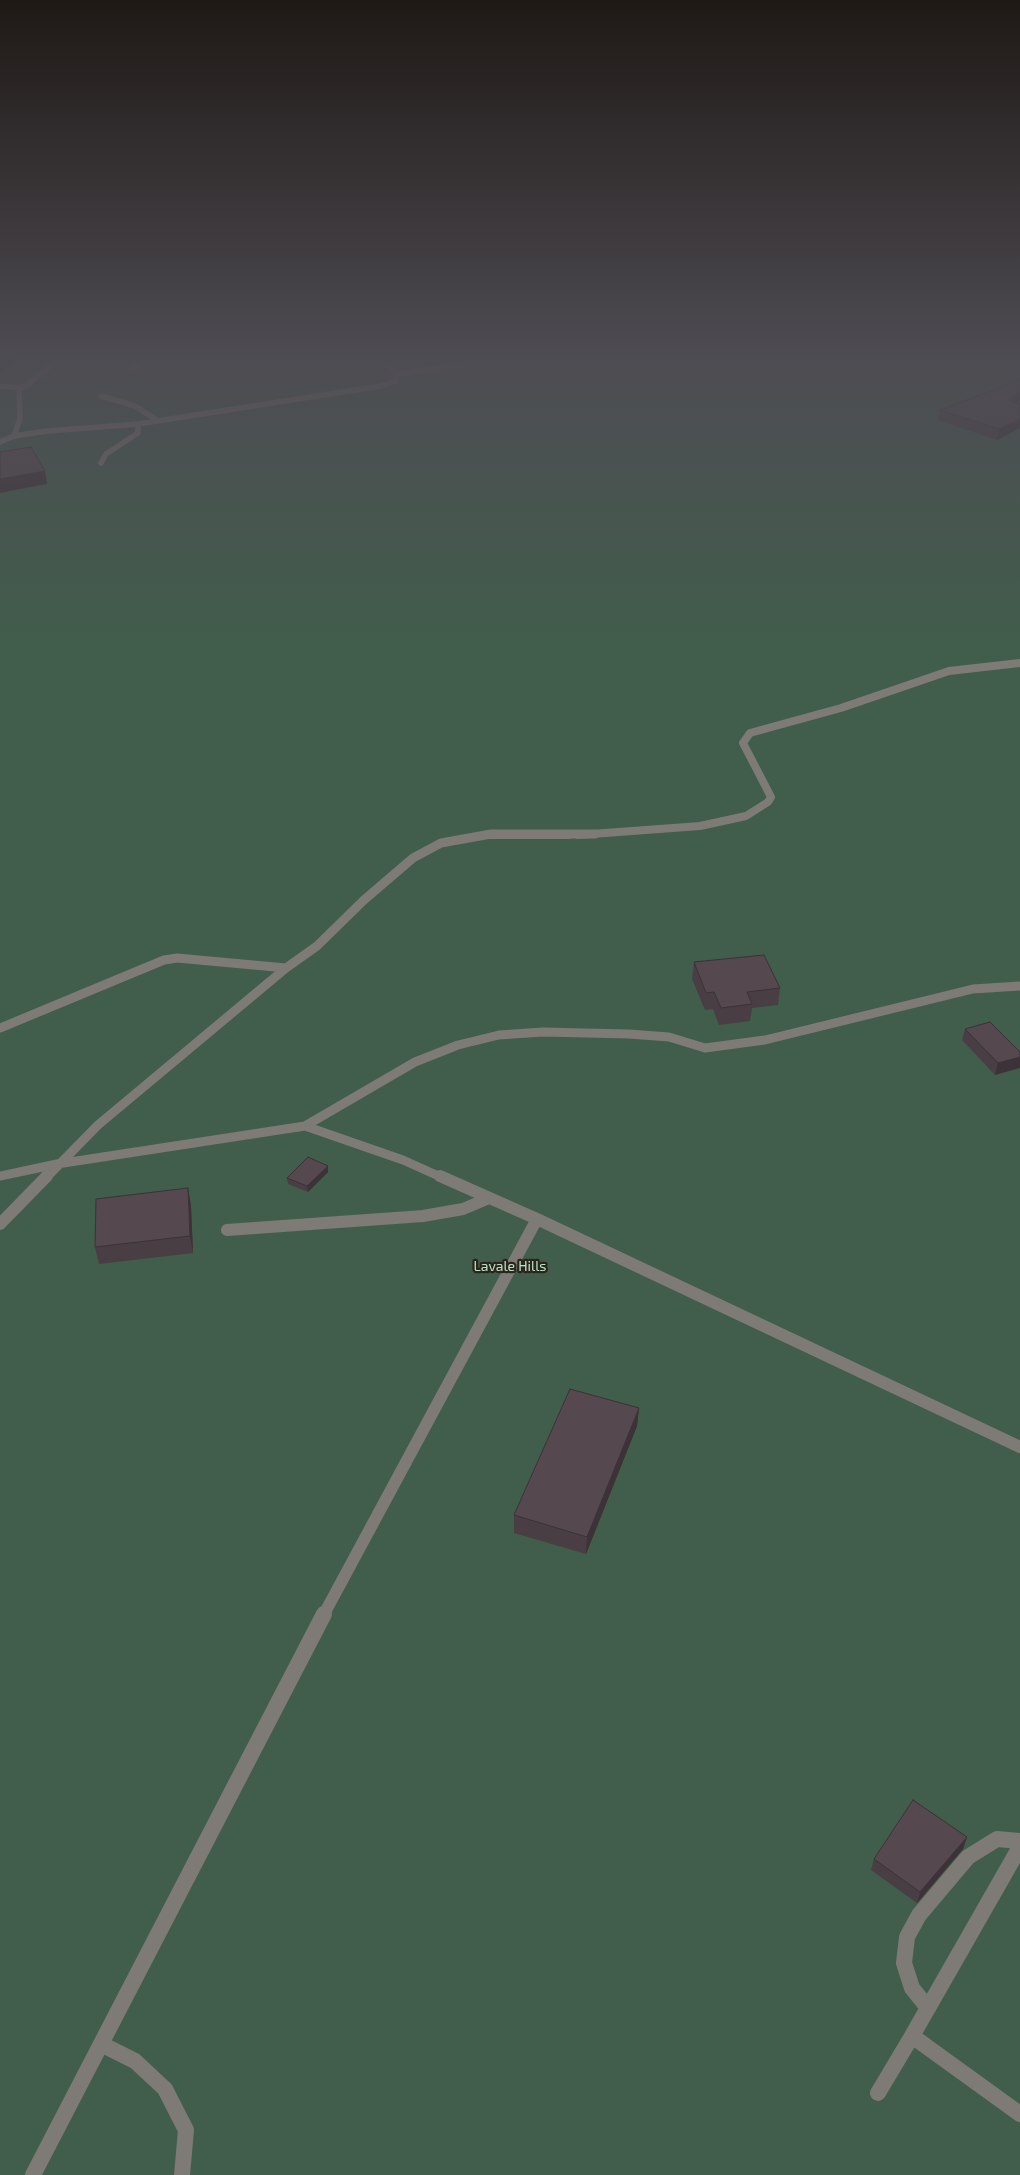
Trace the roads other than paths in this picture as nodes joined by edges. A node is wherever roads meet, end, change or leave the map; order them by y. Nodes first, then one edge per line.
1 (104, 458) edge
2 (102, 463) dead end
3 (1020, 663) edge
4 (286, 968) junction
5 (1020, 986) edge
6 (0, 1028) edge
7 (305, 1126) junction
8 (57, 1164) junction
9 (0, 1176) edge
10 (489, 1198) junction
11 (537, 1219) junction
12 (0, 1224) edge
13 (226, 1230) dead end
14 (1020, 1447) edge
15 (1020, 1841) edge
16 (1020, 1847) edge
17 (928, 2008) junction
18 (912, 2036) junction
19 (101, 2044) junction
20 (878, 2093) dead end
21 (1020, 2114) edge
22 (33, 2175) edge
23 (182, 2175) edge

1 - 2 street
3 - 4 street
4 - 6 street
4 - 8 street
5 - 7 street
7 - 8 street
7 - 10 street
8 - 9 street
8 - 12 street
10 - 11 street
10 - 13 street
11 - 14 street
11 - 19 street
15 - 17 street
16 - 17 street
17 - 18 street
18 - 20 street
18 - 21 street
19 - 22 street
19 - 23 street

